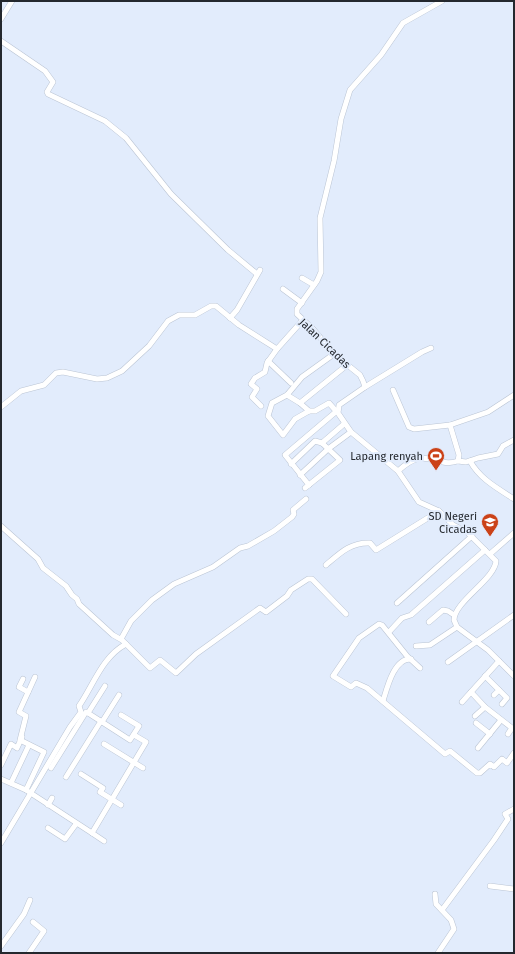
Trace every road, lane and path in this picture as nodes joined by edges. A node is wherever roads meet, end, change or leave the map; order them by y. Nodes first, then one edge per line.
1 (12, 1) edge
2 (442, 1) edge
3 (1, 19) edge
4 (1, 41) edge
5 (302, 278) dead end
6 (314, 285) junction
7 (283, 289) dead end
8 (302, 303) junction
9 (230, 318) junction
10 (302, 321) junction
11 (430, 348) dead end
12 (277, 349) junction
13 (334, 354) junction
14 (268, 361) junction
15 (347, 365) junction
16 (291, 383) dead end
17 (364, 387) junction
18 (393, 390) dead end
19 (287, 395) junction
20 (514, 395) edge
21 (300, 403) junction
22 (261, 406) dead end
23 (1, 407) edge
24 (337, 410) junction
25 (309, 411) junction
26 (344, 424) junction
27 (450, 425) junction
28 (351, 432) junction
29 (514, 440) edge
30 (322, 443) junction
31 (328, 449) junction
32 (458, 461) junction
33 (470, 461) junction
34 (291, 464) junction
35 (398, 471) junction
36 (300, 475) junction
37 (306, 499) dead end
38 (514, 499) edge
39 (439, 511) junction
40 (1, 526) edge
41 (514, 533) edge
42 (472, 536) junction
43 (485, 550) junction
44 (490, 554) junction
45 (326, 564) dead end
46 (396, 603) dead end
47 (346, 614) dead end
48 (514, 615) edge
49 (454, 616) junction
50 (429, 622) dead end
51 (457, 627) junction
52 (389, 632) junction
53 (121, 639) junction
54 (477, 640) junction
55 (126, 644) junction
56 (416, 646) dead end
57 (411, 659) junction
58 (499, 661) junction
59 (448, 662) dead end
60 (420, 668) dead end
61 (36, 676) dead end
62 (485, 676) junction
63 (514, 676) edge
64 (23, 679) dead end
65 (105, 686) dead end
66 (499, 690) junction
67 (28, 692) junction
68 (471, 692) junction
69 (119, 695) dead end
70 (494, 695) dead end
71 (383, 702) junction
72 (462, 702) dead end
73 (502, 704) dead end
74 (485, 707) junction
75 (88, 713) junction
76 (121, 715) dead end
77 (475, 716) dead end
78 (501, 720) junction
79 (101, 722) junction
80 (476, 723) dead end
81 (490, 734) junction
82 (508, 734) dead end
83 (134, 735) junction
84 (20, 740) junction
85 (104, 744) dead end
86 (29, 745) junction
87 (478, 748) dead end
88 (514, 753) edge
89 (134, 762) junction
90 (1, 765) edge
91 (51, 768) dead end
92 (143, 768) dead end
93 (81, 774) dead end
94 (66, 777) dead end
95 (1, 780) edge
96 (11, 783) junction
97 (38, 789) dead end
98 (30, 793) junction
99 (52, 798) dead end
100 (111, 799) junction
101 (48, 805) junction
102 (121, 806) dead end
103 (514, 809) edge
104 (18, 813) dead end
105 (76, 824) junction
106 (48, 828) dead end
107 (92, 833) junction
108 (104, 840) dead end
109 (1, 842) edge
110 (490, 886) dead end
111 (514, 889) edge
112 (435, 894) dead end
113 (30, 900) dead end
114 (442, 910) junction
115 (33, 922) dead end
116 (1, 946) edge
117 (29, 953) edge
118 (438, 953) edge

1 - 3 street
2 - 6 street, Jalan Cicadas
4 - 9 street
5 - 6 street
6 - 8 street, Jalan Cicadas
7 - 8 street
8 - 10 street, Jalan Cicadas
9 - 12 street
9 - 23 street
10 - 12 street
10 - 13 street, Jalan Cicadas
11 - 17 street
12 - 14 street
13 - 15 street, Jalan Cicadas
13 - 19 street
14 - 16 street
14 - 22 street
15 - 17 street, Jalan Cicadas
15 - 21 street
17 - 24 street
18 - 27 street
19 - 21 street
19 - 25 street
20 - 27 street
21 - 25 street
24 - 25 street
24 - 26 street
24 - 34 street
26 - 28 street
26 - 30 street
27 - 32 street
28 - 31 street
28 - 35 street
29 - 33 street
30 - 31 street
30 - 34 street
31 - 36 street
31 - 36 street
32 - 33 street
32 - 35 street
33 - 38 street
34 - 36 street
35 - 39 street
37 - 53 street
39 - 42 street
39 - 45 street
40 - 53 street
41 - 44 street
42 - 43 street
42 - 46 street
43 - 44 street
43 - 52 street
44 - 49 street
47 - 55 street
48 - 54 street
49 - 50 street
49 - 51 street
51 - 54 street
51 - 56 street
52 - 57 street
52 - 71 street
53 - 55 street
54 - 58 street
54 - 59 street
55 - 98 street
57 - 60 street
57 - 71 street
58 - 62 street
58 - 63 street
61 - 67 street
62 - 66 street
62 - 68 street
64 - 67 street
65 - 75 street
66 - 70 street
66 - 73 street
67 - 84 street
68 - 72 street
68 - 74 street
69 - 79 street
71 - 88 street
74 - 77 street
74 - 78 street
75 - 79 street
75 - 91 street
76 - 83 street
78 - 81 street
78 - 82 street
79 - 83 street
79 - 94 street
80 - 81 street
81 - 87 street
83 - 89 street
84 - 86 street
84 - 90 street
85 - 89 street
86 - 96 street
86 - 98 street
89 - 92 street
89 - 100 street
93 - 100 street
95 - 96 street
96 - 98 street
97 - 98 street
98 - 101 street
98 - 104 street
98 - 109 street
99 - 101 street
100 - 102 street
100 - 107 street
101 - 105 street
103 - 114 street
105 - 106 street
105 - 107 street
107 - 108 street
110 - 111 street
112 - 114 street
113 - 116 street
114 - 118 street
115 - 117 street

